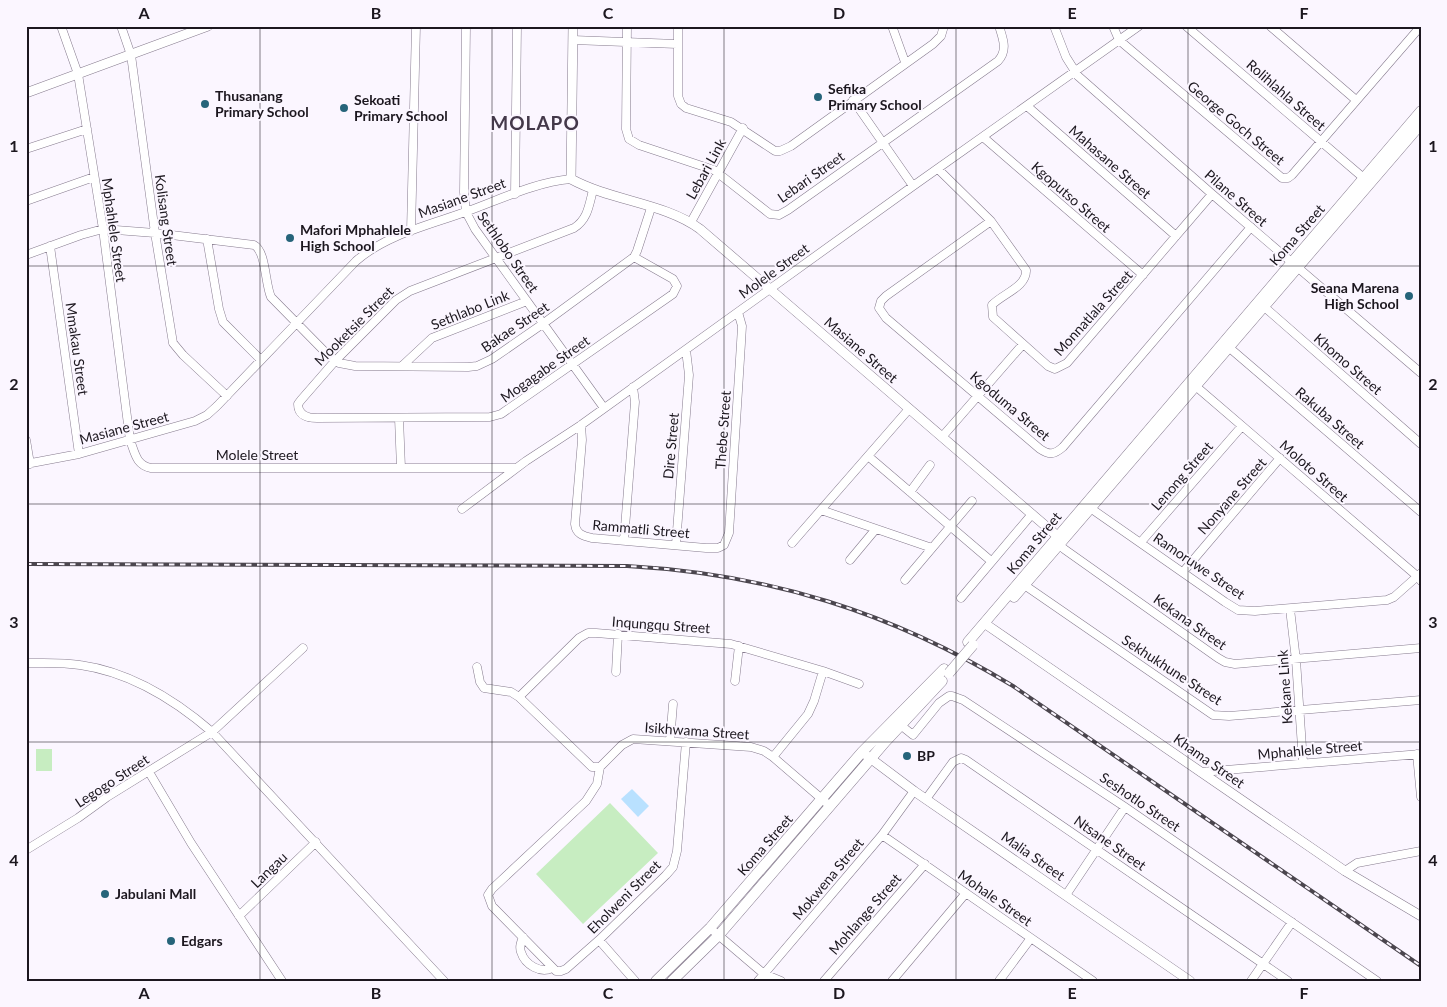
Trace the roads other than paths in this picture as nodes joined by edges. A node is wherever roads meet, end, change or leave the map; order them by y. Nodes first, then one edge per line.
1 (61, 26) edge
2 (121, 26) edge
3 (208, 26) edge
4 (416, 26) edge
5 (466, 26) edge
6 (517, 26) edge
7 (573, 26) edge
8 (627, 26) edge
9 (678, 26) edge
10 (892, 26) edge
11 (944, 26) edge
12 (998, 26) edge
13 (1054, 26) edge
14 (1113, 26) edge
15 (1139, 26) edge
16 (1186, 26) edge
17 (1270, 26) edge
18 (1421, 26) edge
19 (573, 40) junction
20 (1119, 40) junction
21 (626, 42) junction
22 (676, 44) junction
23 (130, 55) junction
24 (906, 62) junction
25 (1074, 72) junction
26 (78, 74) junction
27 (26, 93) edge
28 (853, 100) junction
29 (1356, 100) junction
30 (1027, 106) junction
31 (1421, 111) edge
32 (1421, 124) edge
33 (743, 128) junction
34 (87, 129) junction
35 (984, 137) junction
36 (883, 142) junction
37 (1321, 142) junction
38 (26, 149) edge
39 (938, 169) junction
40 (719, 173) junction
41 (94, 177) junction
42 (571, 179) junction
43 (1367, 181) junction
44 (913, 186) junction
45 (593, 190) junction
46 (515, 194) junction
47 (1212, 194) junction
48 (26, 202) edge
49 (651, 208) junction
50 (466, 212) junction
51 (991, 221) junction
52 (691, 222) junction
53 (1251, 227) junction
54 (103, 229) junction
55 (411, 231) junction
56 (155, 233) junction
57 (1176, 236) junction
58 (207, 239) junction
59 (50, 246) junction
60 (26, 255) edge
61 (634, 256) junction
62 (497, 259) junction
63 (1295, 265) junction
64 (1143, 276) junction
65 (771, 288) junction
66 (527, 301) junction
67 (1261, 304) junction
68 (738, 312) junction
69 (297, 323) junction
70 (544, 323) junction
71 (1023, 344) junction
72 (1226, 345) junction
73 (686, 350) junction
74 (261, 360) junction
75 (335, 361) junction
76 (573, 364) junction
77 (402, 366) junction
78 (1421, 373) edge
79 (1193, 384) junction
80 (633, 387) junction
81 (227, 396) junction
82 (979, 396) junction
83 (298, 407) joint
84 (604, 408) junction
85 (908, 409) junction
86 (400, 418) junction
87 (581, 425) junction
88 (1242, 426) junction
89 (942, 437) junction
90 (26, 440) edge
91 (130, 440) junction
92 (1421, 444) edge
93 (79, 454) junction
94 (868, 456) junction
95 (1280, 458) junction
96 (28, 464) edge
97 (930, 465) dead end
98 (401, 468) junction
99 (516, 468) junction
100 (910, 492) junction
101 (972, 501) dead end
102 (1088, 507) junction
103 (462, 509) dead end
104 (821, 510) junction
105 (1421, 512) edge
106 (1032, 514) junction
107 (951, 526) junction
108 (875, 530) junction
109 (624, 540) junction
110 (1058, 541) junction
111 (1141, 542) junction
112 (792, 543) dead end
113 (676, 544) junction
114 (721, 547) joint
115 (932, 548) junction
116 (850, 560) dead end
117 (991, 561) junction
118 (1183, 572) junction
119 (1420, 577) edge
120 (905, 580) dead end
121 (1022, 583) junction
122 (961, 598) dead end
123 (1290, 609) junction
124 (987, 624) junction
125 (618, 634) junction
126 (739, 646) junction
127 (303, 648) dead end
128 (1421, 648) edge
129 (1296, 660) junction
130 (26, 664) edge
131 (477, 667) dead end
132 (822, 671) junction
133 (616, 672) dead end
134 (735, 681) dead end
135 (859, 684) dead end
136 (519, 697) junction
137 (1421, 700) edge
138 (673, 704) dead end
139 (1299, 710) junction
140 (897, 722) junction
141 (212, 732) junction
142 (670, 741) junction
143 (686, 742) junction
144 (862, 752) junction
145 (1419, 754) edge
146 (773, 757) junction
147 (870, 760) junction
148 (1303, 762) junction
149 (600, 767) junction
150 (149, 772) junction
151 (1201, 772) junction
152 (914, 791) junction
153 (1421, 796) edge
154 (822, 799) junction
155 (926, 799) junction
156 (830, 806) junction
157 (1125, 807) junction
158 (882, 835) junction
159 (316, 842) junction
160 (26, 850) edge
161 (1097, 850) junction
162 (1421, 851) edge
163 (925, 864) junction
164 (1346, 871) junction
165 (966, 893) junction
166 (1066, 895) junction
167 (239, 916) junction
168 (1421, 916) edge
169 (1292, 922) junction
170 (710, 928) junction
171 (719, 935) junction
172 (522, 937) junction
173 (1031, 938) junction
174 (599, 940) junction
175 (1263, 963) junction
176 (552, 968) junction
177 (666, 971) junction
178 (764, 974) junction
179 (674, 980) edge
180 (1001, 980) edge
181 (282, 981) edge
182 (444, 981) edge
183 (635, 981) edge
184 (656, 981) edge
185 (758, 981) edge
186 (780, 981) edge
187 (824, 981) edge
188 (892, 981) edge
189 (1093, 981) edge
190 (1190, 981) edge
191 (1252, 981) edge
192 (1288, 981) edge
193 (1377, 981) edge

1 - 26 street, Mphahlele Street
2 - 23 street, Kolisang Street
3 - 23 street
4 - 55 street
5 - 50 street, Sethlobo Street
6 - 46 street
7 - 19 street
8 - 21 street
9 - 22 street
10 - 24 street
11 - 24 street
12 - 36 street, Lebari Street
13 - 25 street, Pilane Street
14 - 20 street, George Goch Street
15 - 20 street, Molele Street
16 - 37 street, Rolihlahla Street
17 - 29 street
18 - 29 street, George Goch Street
19 - 21 street
19 - 42 street
20 - 25 street, Molele Street
20 - 37 street, George Goch Street
21 - 22 street
21 - 40 street, Lebari Street
22 - 33 street
23 - 26 street
23 - 56 street, Kolisang Street
24 - 28 street
25 - 30 street, Molele Street
25 - 47 street, Pilane Street
26 - 27 street
26 - 34 street, Mphahlele Street
28 - 33 street
28 - 36 street
29 - 37 street, George Goch Street
30 - 35 street, Molele Street
30 - 57 street, Mahasane Street
31 - 43 main road, Koma Street
32 - 43 main road, Koma Street
33 - 40 street, Lebari Link
34 - 38 street
34 - 41 street, Mphahlele Street
35 - 39 street, Molele Street
35 - 64 street, Kgoputso Street
36 - 40 street, Lebari Street
36 - 44 street
37 - 43 street, Rolihlahla Street
39 - 44 street, Molele Street
39 - 51 street, Monnatlala Street
40 - 52 street, Lebari Link
41 - 48 street
41 - 54 street, Mphahlele Street
42 - 45 street, Masiane Street
42 - 46 street, Masiane Street
43 - 63 main road, Koma Street
44 - 65 street, Molele Street
45 - 49 street, Masiane Street
45 - 62 street, Mooketsie Street
46 - 50 street, Masiane Street
47 - 53 street, Pilane Street
47 - 57 street, Monnatlala Street
49 - 52 street, Masiane Street
49 - 61 street
50 - 55 street, Masiane Street
50 - 62 street, Sethlobo Street
51 - 71 street, Monnatlala Street
51 - 82 street, Kgoduma Street
52 - 65 street, Masiane Street
53 - 63 street, Pilane Street
53 - 82 street, Kgoduma Street
54 - 56 street
54 - 59 street
54 - 91 street, Mphahlele Street
55 - 69 street, Masiane Street
56 - 58 street
56 - 81 street, Kolisang Street
57 - 64 street, Monnatlala Street
58 - 69 street
58 - 74 street
59 - 60 street
59 - 93 street, Mmakau Street
61 - 70 street, Bakae Street
61 - 76 street, Mogagabe Street
62 - 66 street, Sethlobo Street
62 - 75 street, Mooketsie Street
63 - 67 main road, Koma Street
63 - 78 street, Pilane Street
64 - 71 street, Monnatlala Street
65 - 68 street, Molele Street
65 - 85 street, Masiane Street
66 - 70 street, Sethlobo Street
66 - 77 street, Sethlabo Link
67 - 72 main road, Koma Street
67 - 92 street, Khomo Street
68 - 73 street, Molele Street
68 - 114 street, Thebe Street
69 - 74 street, Masiane Street
69 - 75 street
70 - 76 street, Sethlobo Street
70 - 77 street, Bakae Street
71 - 82 street
72 - 79 main road, Koma Street
72 - 105 street, Rakuba Street
73 - 80 street, Molele Street
73 - 113 street, Dire Street
74 - 81 street, Masiane Street
75 - 77 street, Bakae Street
75 - 83 street, Mooketsie Street
76 - 84 street, Sethlobo Street
76 - 86 street, Mogagabe Street
79 - 88 street, Moloto Street
79 - 102 main road, Koma Street
80 - 84 street, Molele Street
80 - 109 street
81 - 91 street, Masiane Street
82 - 89 street
83 - 86 street, Mogagabe Street
84 - 87 street, Molele Street
85 - 89 street, Masiane Street
85 - 94 street
86 - 98 street
87 - 99 street, Molele Street
87 - 109 street, Rammatli Street
88 - 95 street, Moloto Street
88 - 111 street, Lenong Street
89 - 106 street, Masiane Street
90 - 96 street
91 - 93 street, Masiane Street
91 - 98 street, Molele Street
93 - 96 street, Masiane Street
94 - 100 street
94 - 104 street
95 - 118 street, Nonyane Street
95 - 119 street, Moloto Street
97 - 100 street
98 - 99 street, Molele Street
99 - 103 street
100 - 107 street
101 - 107 street
102 - 110 main road, Koma Street
102 - 111 street, Ramoruwe Street
104 - 108 street
104 - 112 street
106 - 110 street, Masiane Street
106 - 117 street
107 - 115 street
107 - 117 street
108 - 115 street
108 - 116 street
109 - 113 street, Rammatli Street
110 - 121 main road, Koma Street
110 - 129 street, Kekana Street
111 - 118 street, Ramoruwe Street
113 - 114 street, Rammatli Street
115 - 120 street
117 - 122 street
118 - 123 street, Ramoruwe Street
119 - 123 street, Ramoruwe Street
121 - 124 main road, Koma Street
121 - 139 street, Sekhukhune Street
123 - 129 street, Kekane Link
124 - 140 main road, Koma Street
124 - 151 street, Khama Street
125 - 126 street, Inqungqu Street
125 - 133 street
125 - 136 street, Inqungqu Street
126 - 132 street, Inqungqu Street
126 - 134 street
127 - 141 street, Legogo Street
128 - 129 street, Kekana Street
129 - 139 street, Kekane Link
130 - 141 street
131 - 136 street
132 - 135 street, Inqungqu Street
132 - 146 street
136 - 149 street
137 - 139 street, Sekhukhune Street
138 - 142 street
139 - 148 street, Kekane Link
140 - 144 main road, Koma Street
140 - 147 main road, Koma Street
140 - 157 street, Seshotlo Street
141 - 150 street, Legogo Street
141 - 159 street
142 - 143 street, Isikhwama Street
142 - 149 street, Isikhwama Street
143 - 146 street, Isikhwama Street
143 - 174 street, Eholweni Street
144 - 147 street, Malia Street
144 - 154 main road, Koma Street
145 - 148 street, Mphahlele Street
145 - 153 street
146 - 154 street, Isikhwama Street
147 - 152 street, Malia Street
147 - 156 main road, Koma Street
148 - 151 street, Mphahlele Street
149 - 172 street
150 - 160 street, Legogo Street
150 - 167 street
151 - 164 street, Khama Street
152 - 155 street, Malia Street
152 - 158 street, Mokwena Street
154 - 156 street, Isikhwama Street
154 - 170 main road, Koma Street
155 - 161 street, Ntsane Street
155 - 166 street, Malia Street
156 - 171 main road, Koma Street
157 - 161 street
157 - 169 street, Seshotlo Street
158 - 163 street, Mohale Street
158 - 178 street, Mokwena Street
159 - 167 street, Langau
159 - 182 street
161 - 166 street
161 - 175 street, Ntsane Street
162 - 164 street
163 - 165 street, Mohale Street
163 - 187 street, Mohlange Street
164 - 168 street, Khama Street
165 - 173 street, Mohale Street
165 - 188 street
166 - 190 street, Malia Street
167 - 181 street
169 - 175 street
169 - 193 street, Seshotlo Street
170 - 171 street
170 - 177 main road, Koma Street
171 - 178 street
171 - 179 main road, Koma Street
172 - 176 street
172 - 176 street
173 - 180 street
173 - 189 street, Mohale Street
174 - 176 street, Eholweni Street
174 - 183 street
175 - 191 street
175 - 192 street, Ntsane Street
177 - 179 street
177 - 184 main road, Koma Street
178 - 185 street, Mokwena Street
178 - 186 street

